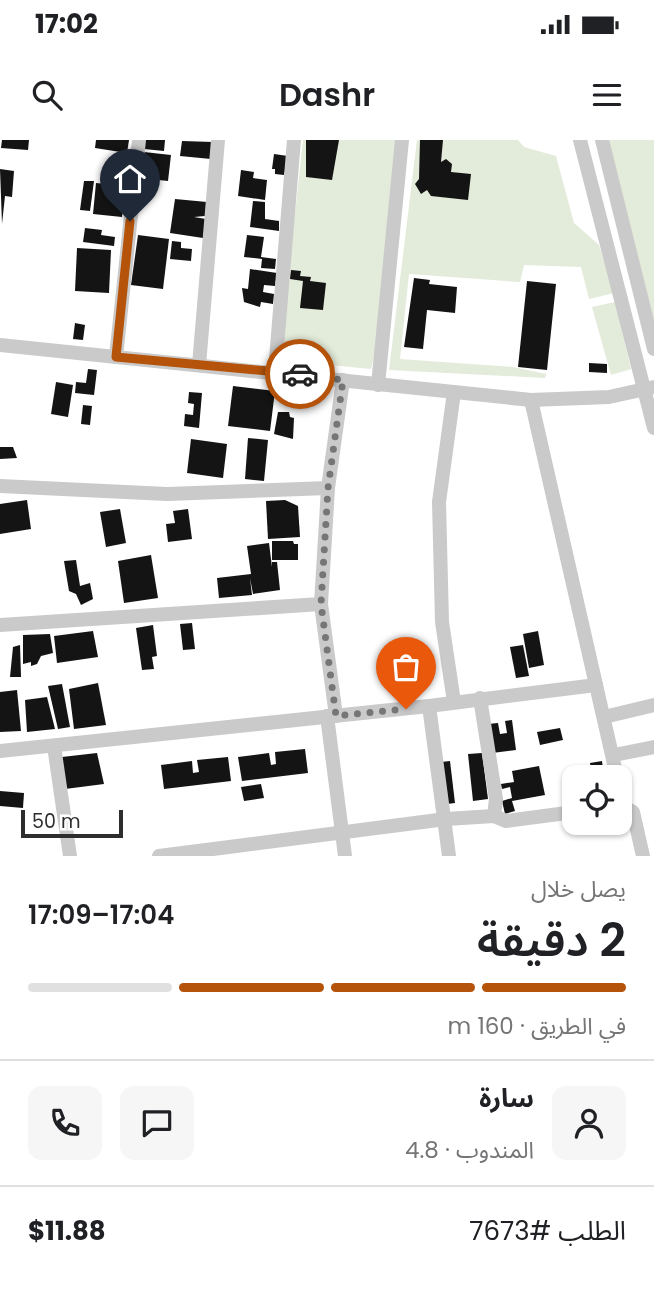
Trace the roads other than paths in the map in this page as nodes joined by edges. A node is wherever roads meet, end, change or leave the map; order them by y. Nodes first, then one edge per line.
1 (139, 140) edge
2 (218, 140) edge
3 (294, 140) edge
4 (402, 140) edge
5 (580, 140) edge
6 (602, 140) edge
7 (620, 209) junction
8 (599, 214) junction
9 (0, 345) edge
10 (654, 349) edge
11 (116, 357) junction
12 (199, 365) junction
13 (275, 371) junction
14 (343, 380) junction
15 (378, 385) junction
16 (649, 389) edge
17 (454, 392) junction
18 (531, 400) junction
19 (654, 428) edge
20 (0, 486) edge
21 (328, 488) junction
22 (321, 604) junction
23 (0, 625) edge
24 (596, 685) junction
25 (480, 698) junction
26 (454, 702) junction
27 (654, 705) edge
28 (429, 706) junction
29 (331, 716) junction
30 (604, 717) junction
31 (54, 746) junction
32 (654, 747) edge
33 (0, 751) edge
34 (614, 755) junction
35 (615, 765) edge
36 (632, 811) edge
37 (562, 814) edge
38 (494, 816) junction
39 (446, 819) junction
40 (342, 832) junction
41 (70, 856) edge
42 (159, 856) edge
43 (345, 856) edge
44 (449, 856) edge
45 (643, 856) edge

1 - 11 street
2 - 12 street
3 - 13 street
4 - 15 street
5 - 8 street
6 - 7 street
7 - 8 street
7 - 10 street
8 - 16 street
9 - 11 street
11 - 12 street
12 - 13 street
13 - 14 street
14 - 15 street
14 - 21 street
15 - 17 street
16 - 18 street
16 - 19 street
17 - 18 street
17 - 26 street
18 - 24 street
20 - 21 street
21 - 22 street
22 - 23 street
22 - 29 street
24 - 25 street
24 - 30 street
25 - 26 street
25 - 38 street
26 - 28 street
27 - 30 street
28 - 29 street
28 - 39 street
29 - 31 street
29 - 40 street
30 - 34 street
31 - 33 street
31 - 41 street
32 - 34 street
34 - 35 street
36 - 45 street
37 - 38 street
38 - 39 street
39 - 40 street
39 - 44 street
40 - 42 street
40 - 43 street

